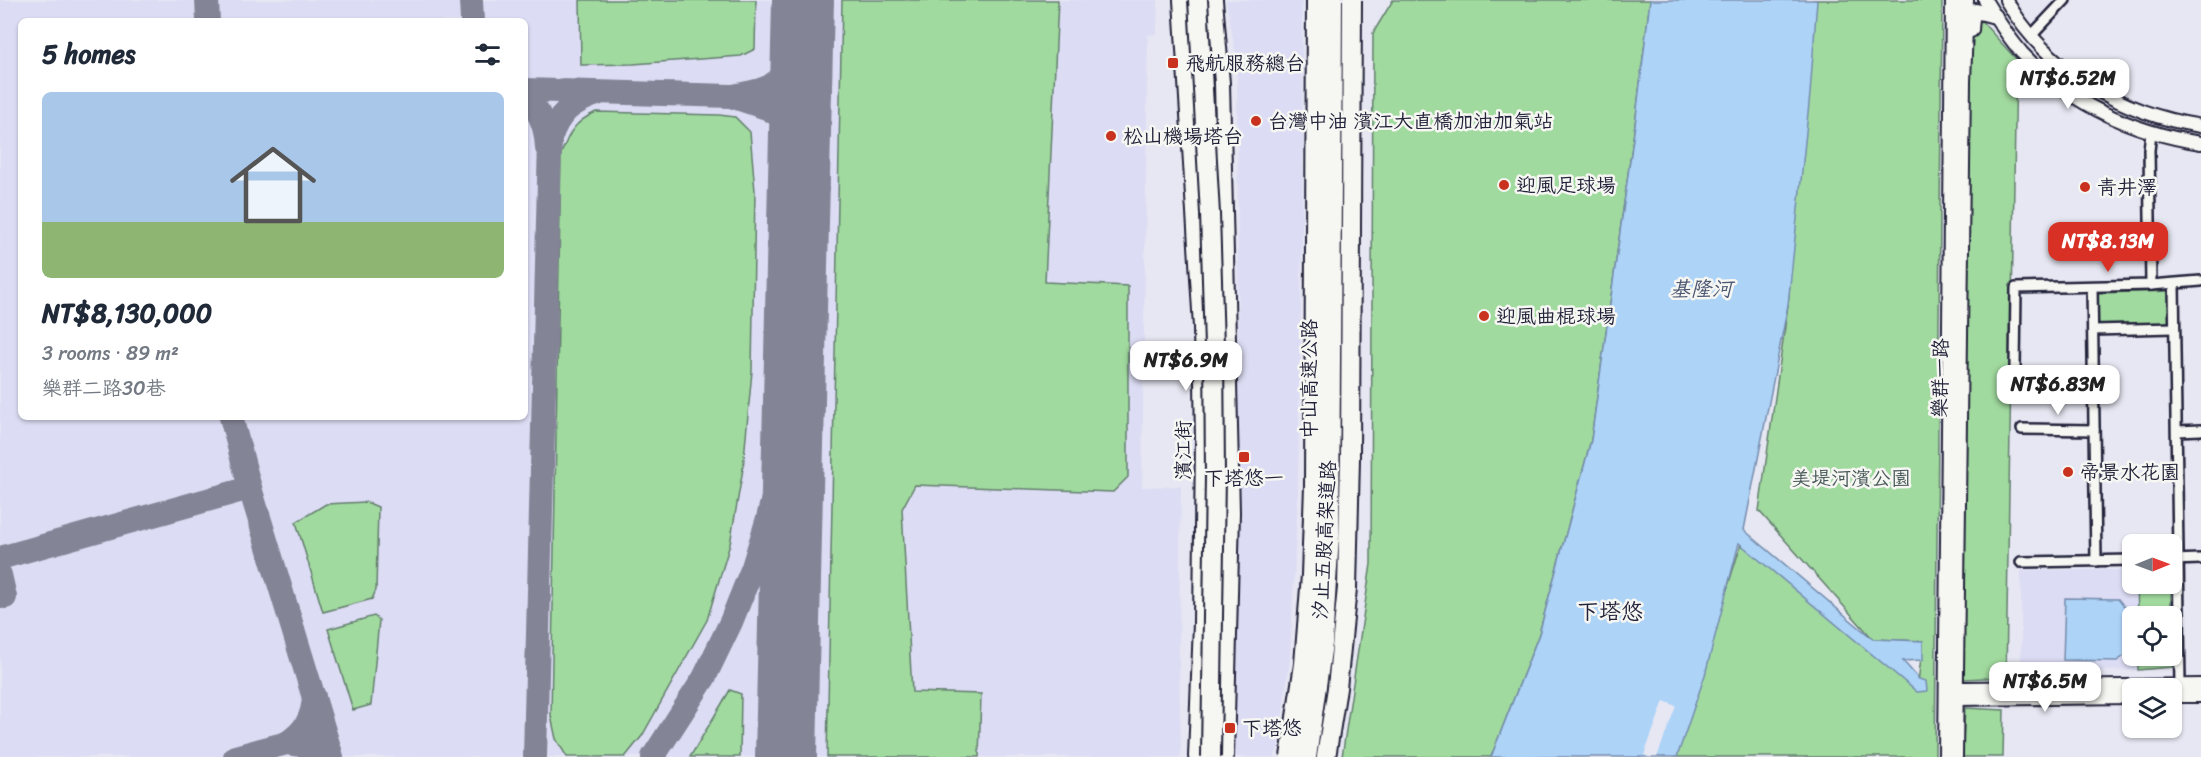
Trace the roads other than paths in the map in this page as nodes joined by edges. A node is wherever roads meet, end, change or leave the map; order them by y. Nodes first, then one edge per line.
1 (1181, 0) edge
2 (1198, 0) edge
3 (1215, 0) edge
4 (1316, 0) edge
5 (1333, 0) edge
6 (1352, 0) edge
7 (1953, 0) edge
8 (1966, 0) edge
9 (1985, 0) edge
10 (2006, 0) edge
11 (2065, 0) edge
12 (1995, 16) junction
13 (1218, 27) junction
14 (1182, 28) junction
15 (2032, 35) junction
16 (1962, 82) junction
17 (2201, 126) edge
18 (2151, 133) junction
19 (2201, 143) edge
20 (2201, 281) edge
21 (2174, 284) junction
22 (2151, 285) junction
23 (2092, 287) junction
24 (2174, 328) junction
25 (2093, 330) junction
26 (2015, 368) dead end
27 (2022, 429) dead end
28 (2094, 430) junction
29 (2201, 430) edge
30 (2177, 431) junction
31 (2175, 534) edge
32 (2201, 559) edge
33 (2122, 560) edge
34 (2182, 560) edge
35 (2096, 561) junction
36 (2021, 562) dead end
37 (2176, 594) edge
38 (2180, 678) edge
39 (2182, 685) edge
40 (2201, 685) edge
41 (2122, 687) edge
42 (1953, 694) junction
43 (2182, 696) edge
44 (2201, 696) edge
45 (2122, 697) edge
46 (1196, 757) edge
47 (1211, 757) edge
48 (1226, 757) edge
49 (1290, 757) edge
50 (1307, 757) edge
51 (1326, 757) edge
52 (1946, 757) edge
53 (1955, 757) edge

1 - 14 main road, 濱江街
2 - 47 highway, bridge
3 - 13 main road
4 - 49 highway, 中山高速公路, bridge
5 - 50 highway, 中山高速公路, bridge
6 - 51 highway, 汐止五股高架道路, bridge
7 - 42 main road, 樂群一路
8 - 16 main road, 樂群一路
9 - 12 street
10 - 15 street
11 - 15 street
12 - 16 main road
12 - 18 street
13 - 14 main road
13 - 48 main road
14 - 46 main road, 濱江街
15 - 17 street
16 - 42 main road, 樂群一路
18 - 19 street
18 - 22 street
20 - 21 street
21 - 22 street
21 - 24 street
22 - 23 street
23 - 25 street
23 - 26 street
24 - 25 street
24 - 30 street
25 - 28 street
27 - 28 street
28 - 35 street
29 - 30 street
30 - 31 street
32 - 34 street
33 - 35 street
35 - 36 street
37 - 38 street
39 - 40 street
41 - 42 street
42 - 45 street
42 - 52 main road, 樂群一路
42 - 53 main road, 樂群一路
43 - 44 street

